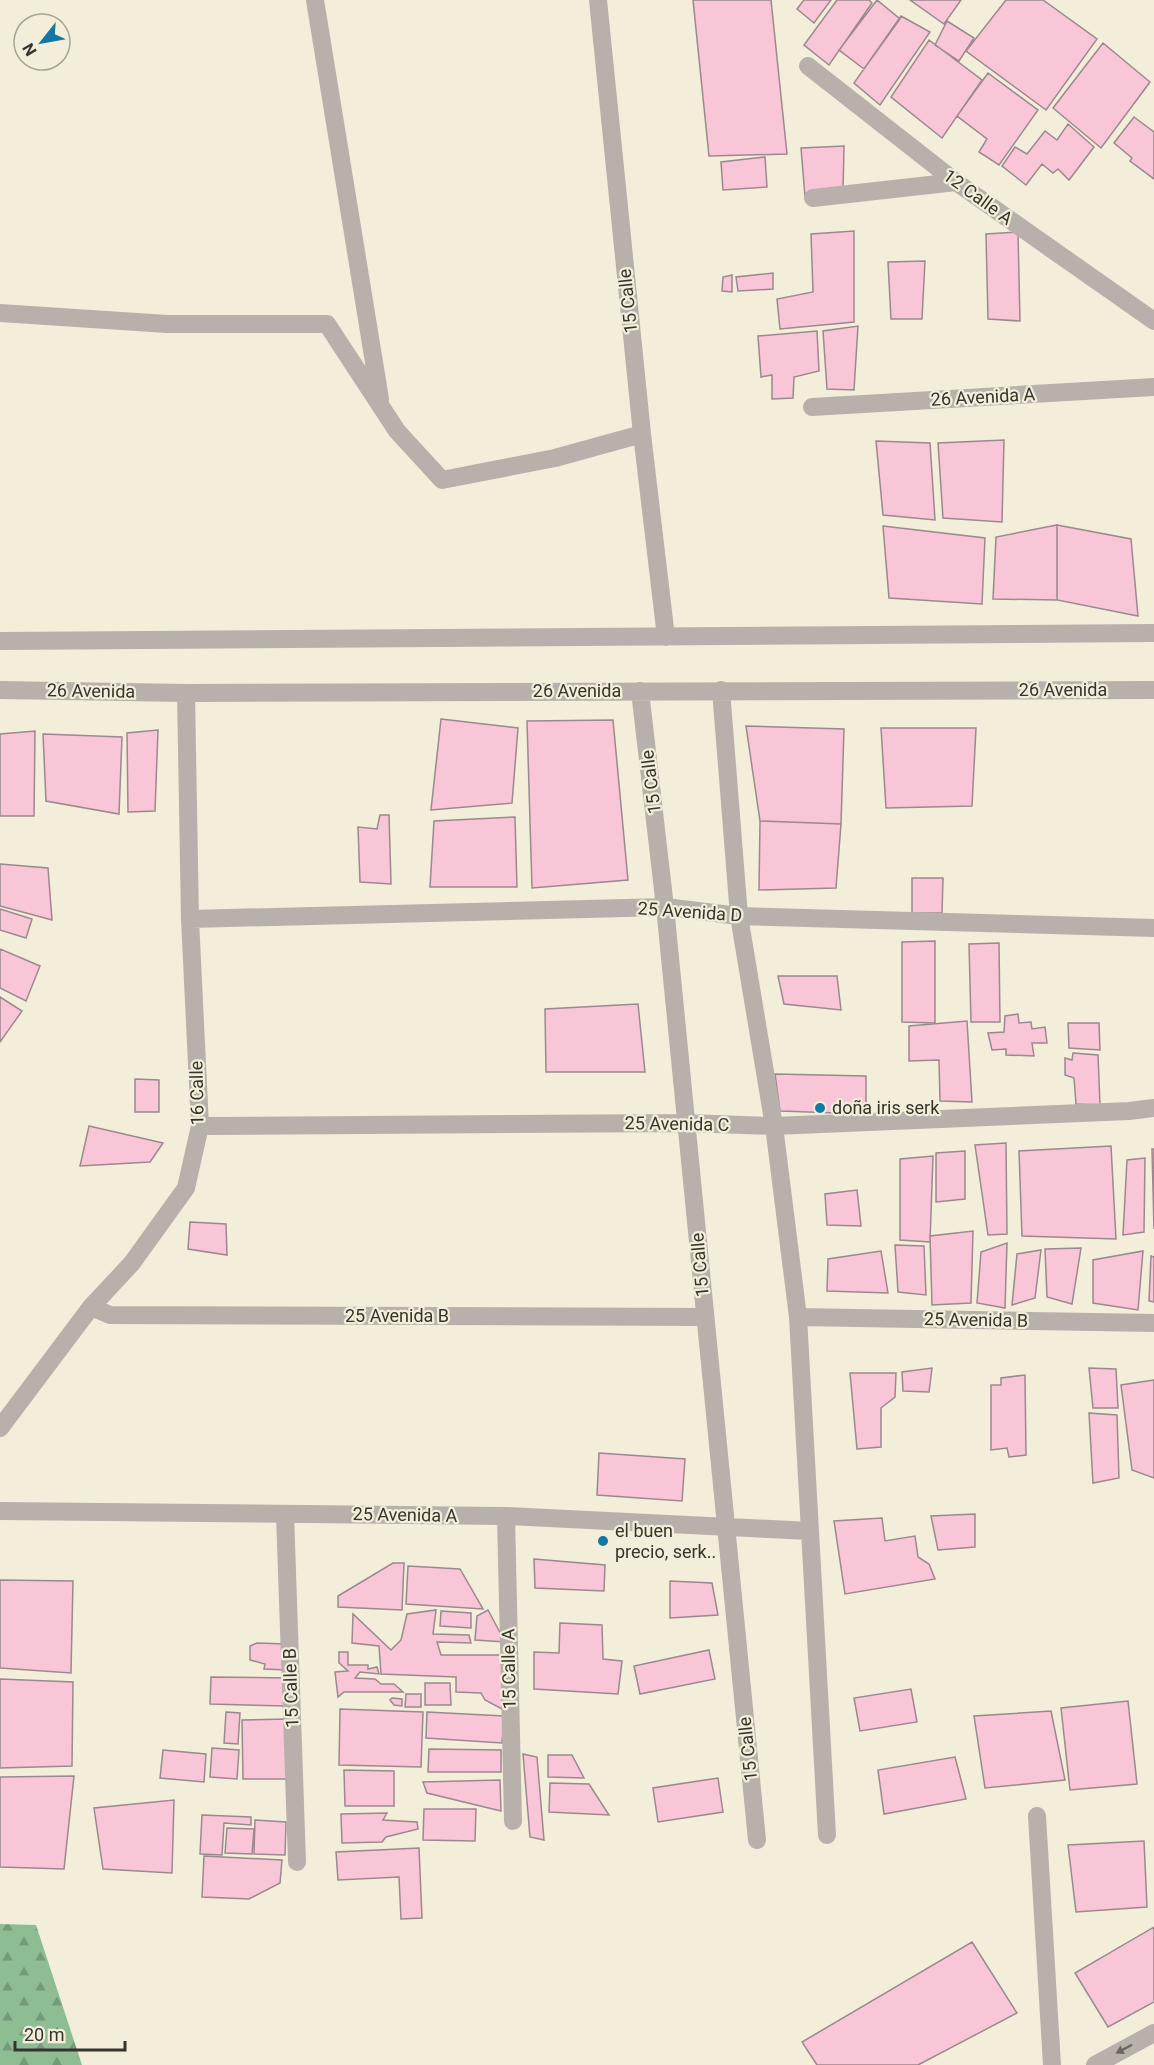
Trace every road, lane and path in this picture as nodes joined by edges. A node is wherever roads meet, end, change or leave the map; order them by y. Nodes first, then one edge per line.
1 (315, 0) edge
2 (598, 0) edge
3 (808, 66) dead end
4 (956, 182) junction
5 (813, 198) dead end
6 (0, 314) edge
7 (1154, 321) edge
8 (1154, 387) edge
9 (381, 407) junction
10 (812, 407) dead end
11 (642, 434) junction
12 (1154, 633) edge
13 (666, 637) junction
14 (0, 641) edge
15 (0, 690) edge
16 (721, 690) junction
17 (1154, 690) edge
18 (640, 691) junction
19 (186, 693) junction
20 (665, 907) junction
21 (739, 916) junction
22 (190, 919) junction
23 (1154, 928) edge
24 (1154, 1108) edge
25 (687, 1123) junction
26 (200, 1126) junction
27 (774, 1126) junction
28 (91, 1307) junction
29 (705, 1317) junction
30 (798, 1317) junction
31 (1154, 1323) edge
32 (0, 1428) edge
33 (0, 1511) edge
34 (285, 1514) junction
35 (506, 1516) junction
36 (726, 1527) junction
37 (810, 1531) junction
38 (1037, 1816) dead end
39 (513, 1821) dead end
40 (827, 1835) dead end
41 (757, 1840) dead end
42 (297, 1862) dead end
43 (1154, 2034) edge
44 (1052, 2065) edge
45 (1095, 2065) edge

1 - 9 street
2 - 11 street, 15 Calle
3 - 4 street, 12 Calle A
4 - 5 street
4 - 7 street, 12 Calle A
6 - 9 street
8 - 10 street, 26 Avenida A
9 - 11 street
11 - 13 street, 15 Calle
12 - 13 street
13 - 14 street
15 - 19 street, 26 Avenida
16 - 17 street, 26 Avenida
16 - 18 street, 26 Avenida
16 - 21 street
18 - 19 street, 26 Avenida
18 - 20 street, 15 Calle
19 - 22 street, 16 Calle
20 - 21 street, 25 Avenida D
20 - 22 street, 25 Avenida D
20 - 25 street, 15 Calle
21 - 23 street, 25 Avenida D
21 - 27 street
22 - 26 street, 16 Calle
24 - 27 street, 25 Avenida C
25 - 26 street, 25 Avenida C
25 - 27 street, 25 Avenida C
25 - 29 street, 15 Calle
26 - 28 street, 16 Calle
27 - 30 street
28 - 29 street, 25 Avenida B
28 - 32 street, 16 Calle
29 - 36 street, 15 Calle
30 - 31 street, 25 Avenida B
30 - 37 street
33 - 34 street, 25 Avenida A
34 - 35 street, 25 Avenida A
34 - 42 street, 15 Calle B
35 - 36 street, 25 Avenida A
35 - 39 street, 15 Calle A
36 - 37 street, 25 Avenida A
36 - 41 street, 15 Calle
37 - 40 street
38 - 44 street
43 -> 45 street

